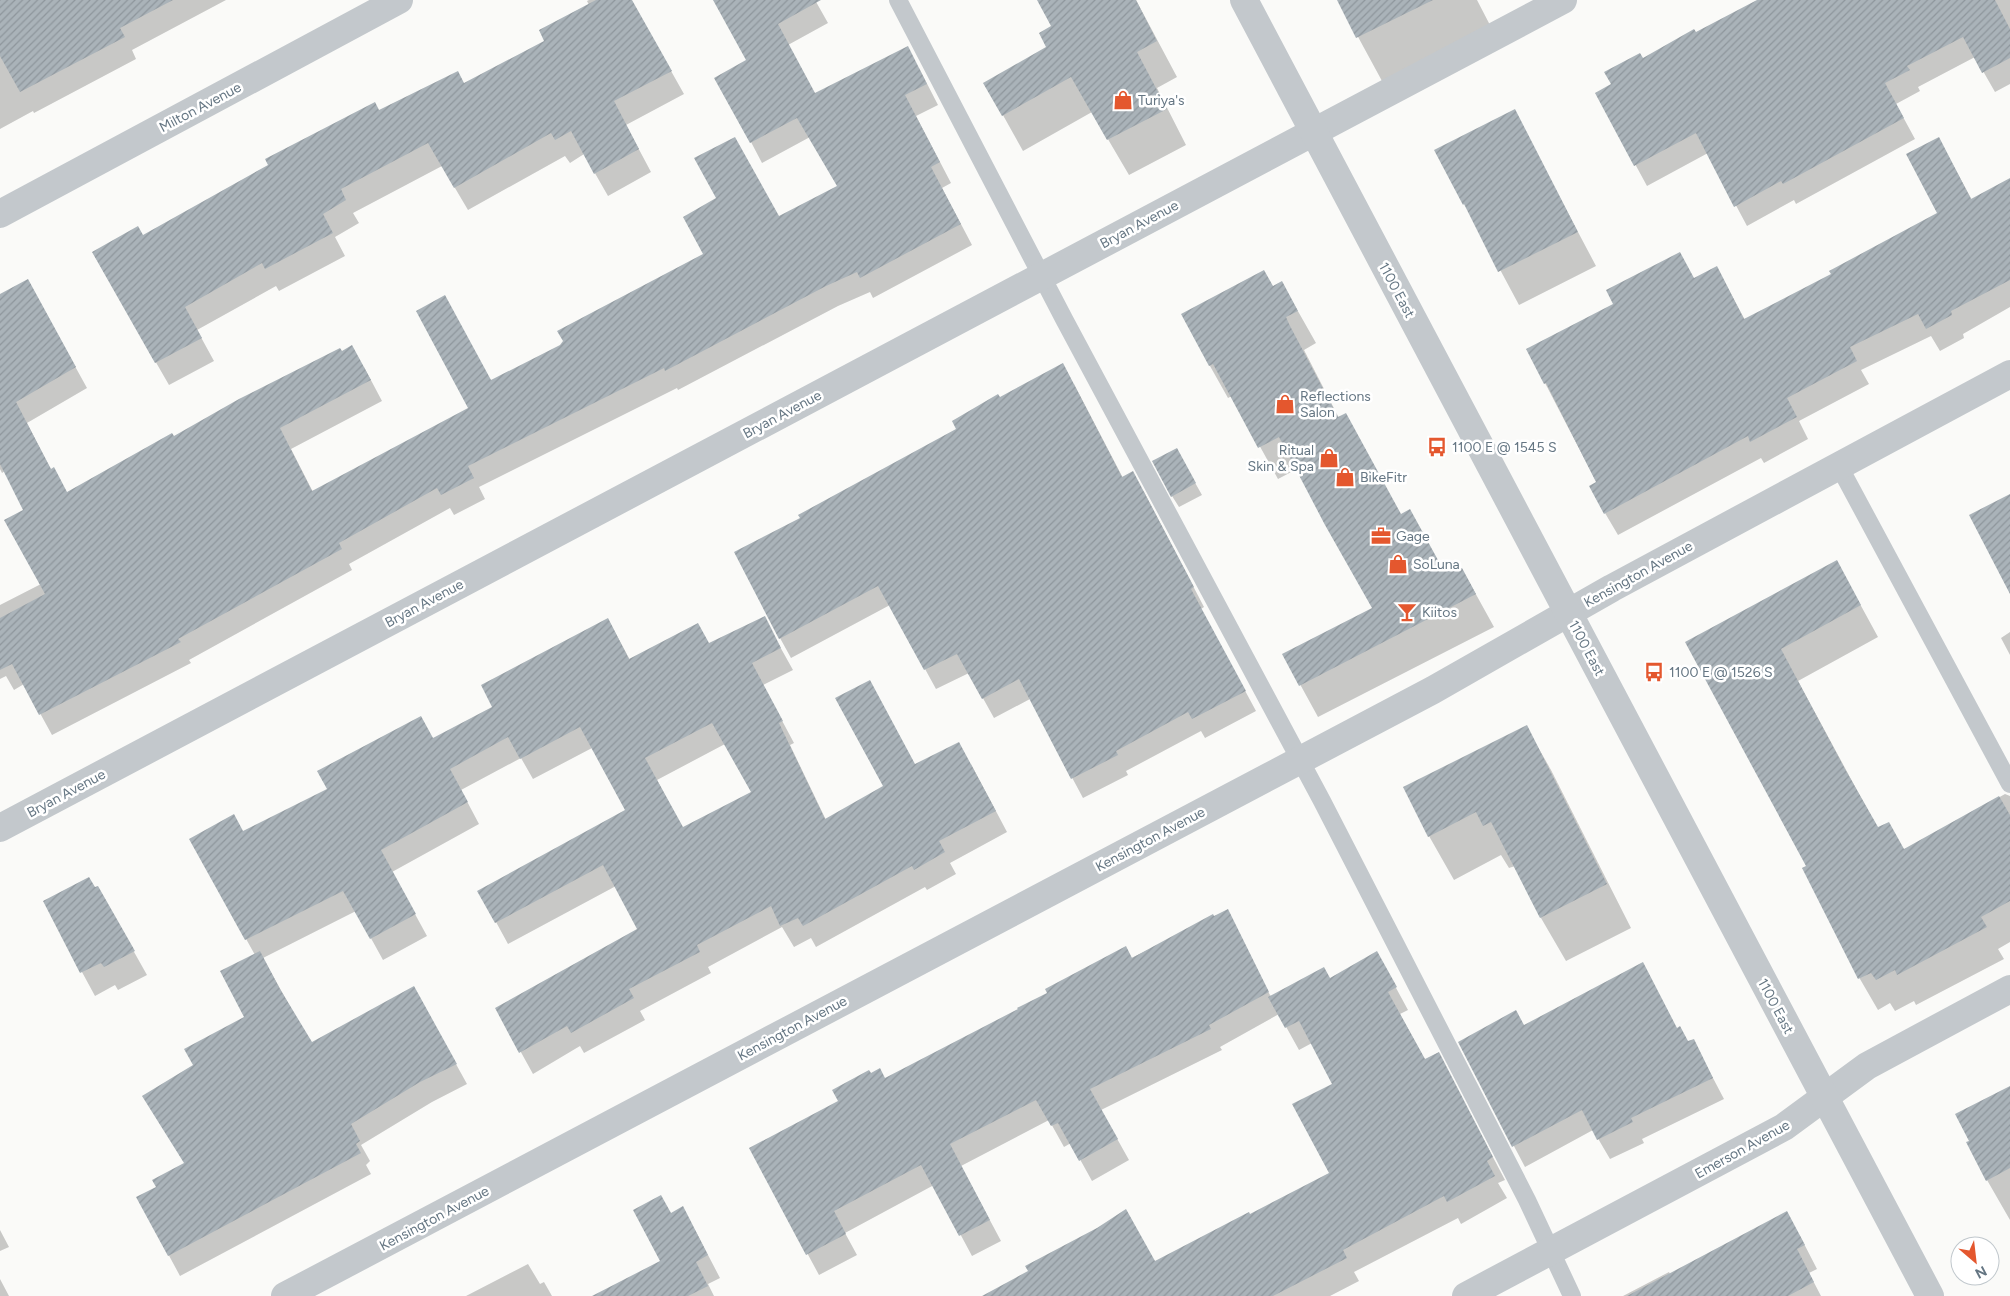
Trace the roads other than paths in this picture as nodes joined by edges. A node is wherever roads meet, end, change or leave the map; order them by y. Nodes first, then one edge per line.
1 (399, 0) edge
2 (898, 0) edge
3 (1244, 0) edge
4 (1563, 0) edge
5 (1314, 132) junction
6 (0, 214) edge
7 (1043, 276) junction
8 (2010, 374) edge
9 (1839, 466) junction
10 (1568, 613) junction
11 (1300, 760) junction
12 (2010, 784) edge
13 (0, 828) edge
14 (2010, 989) edge
15 (1825, 1098) junction
16 (1551, 1251) junction
17 (285, 1296) edge
18 (1466, 1296) edge
19 (1572, 1296) edge
20 (1930, 1296) edge

1 - 6 street, Milton Avenue
2 - 7 lane
3 - 5 street, 1100 East
4 - 5 street, Bryan Avenue
5 - 7 street, Bryan Avenue
5 - 10 street, 1100 East
7 - 11 lane
7 - 13 street, Bryan Avenue
8 - 9 street, Kensington Avenue
9 - 10 street, Kensington Avenue
9 - 12 lane
10 - 11 street, Kensington Avenue
10 - 15 street, 1100 East
11 - 16 lane
11 - 17 street, Kensington Avenue
14 - 15 street, Emerson Avenue
15 - 16 street, Emerson Avenue
15 - 20 street, 1100 East
16 - 18 street, Emerson Avenue
16 - 19 lane

